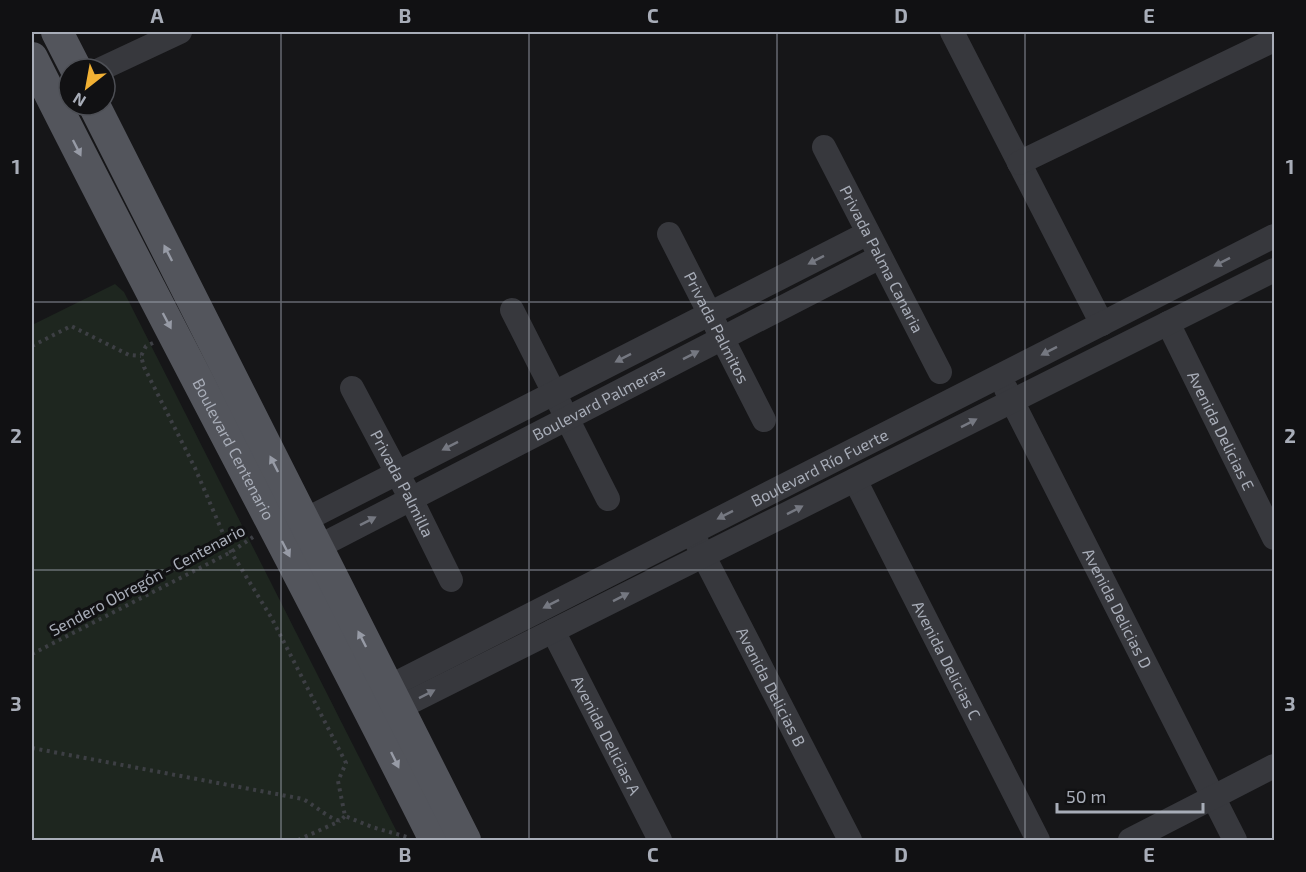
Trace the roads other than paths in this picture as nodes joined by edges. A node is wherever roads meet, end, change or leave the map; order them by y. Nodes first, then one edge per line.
1 (57, 32) edge
2 (180, 32) edge
3 (952, 32) edge
4 (1275, 40) edge
5 (70, 57) edge
6 (32, 58) edge
7 (117, 62) edge
8 (57, 89) edge
9 (71, 117) edge
10 (100, 117) edge
11 (824, 147) dead end
12 (1019, 163) junction
13 (868, 233) junction
14 (669, 234) dead end
15 (1275, 236) edge
16 (880, 257) junction
17 (1275, 270) edge
18 (512, 310) dead end
19 (710, 313) junction
20 (1168, 323) junction
21 (1102, 324) junction
22 (723, 338) junction
23 (940, 372) dead end
24 (998, 376) junction
25 (352, 388) dead end
26 (554, 393) junction
27 (1013, 401) junction
28 (567, 419) junction
29 (764, 420) dead end
30 (396, 473) junction
31 (855, 480) junction
32 (411, 499) junction
33 (608, 500) dead end
34 (298, 532) junction
35 (691, 533) junction
36 (1275, 538) edge
37 (704, 556) junction
38 (451, 580) dead end
39 (553, 631) junction
40 (381, 704) junction
41 (1275, 766) edge
42 (1214, 798) junction
43 (432, 835) edge
44 (465, 840) edge
45 (660, 840) edge
46 (850, 840) edge
47 (1038, 840) edge
48 (1130, 840) edge
49 (1235, 840) edge

1 - 5 main road
2 - 7 street
3 - 12 street
4 - 12 street
6 - 8 main road, Boulevard Centenario
9 -> 34 main road, Boulevard Centenario
34 -> 10 main road, Boulevard Centenario
11 - 13 street, Privada Palma Canaria
12 - 21 street
13 - 16 street, Privada Palma Canaria
13 -> 19 street, Boulevard Palmeras
14 - 19 street, Privada Palmitos
15 -> 21 street, Boulevard Río Fuerte
16 - 22 street, Boulevard Palmeras
16 - 23 street, Privada Palma Canaria
17 - 20 street, Boulevard Río Fuerte
18 - 26 street
19 - 22 street, Privada Palmitos
19 -> 26 street, Boulevard Palmeras
20 - 27 street, Boulevard Río Fuerte
20 - 36 street, Avenida Delicias E
21 -> 24 street, Boulevard Río Fuerte
28 -> 22 street, Boulevard Palmeras
22 - 29 street, Privada Palmitos
24 - 27 street, Avenida Delicias D
24 -> 35 street, Boulevard Río Fuerte
25 - 30 street, Privada Palmilla
26 - 28 street
26 -> 30 street, Boulevard Palmeras
31 -> 27 street, Boulevard Río Fuerte
27 - 42 street, Avenida Delicias D
28 - 32 street, Boulevard Palmeras
28 - 33 street
30 - 32 street, Privada Palmilla
30 - 34 street, Boulevard Palmeras
37 -> 31 street, Boulevard Río Fuerte
31 - 47 street, Avenida Delicias C
34 -> 32 street, Boulevard Palmeras
32 - 38 street, Privada Palmilla
40 -> 34 main road, Boulevard Centenario
34 -> 40 main road, Boulevard Centenario
35 - 37 street, Avenida Delicias B
35 -> 40 street, Boulevard Río Fuerte
39 -> 37 street, Boulevard Río Fuerte
37 - 46 street, Avenida Delicias B
40 -> 39 street, Boulevard Río Fuerte
39 - 45 street, Avenida Delicias A
40 -> 43 main road, Boulevard Centenario
40 - 44 main road, Boulevard Centenario
41 - 42 street
42 - 48 street
42 - 49 street, Avenida Delicias D

